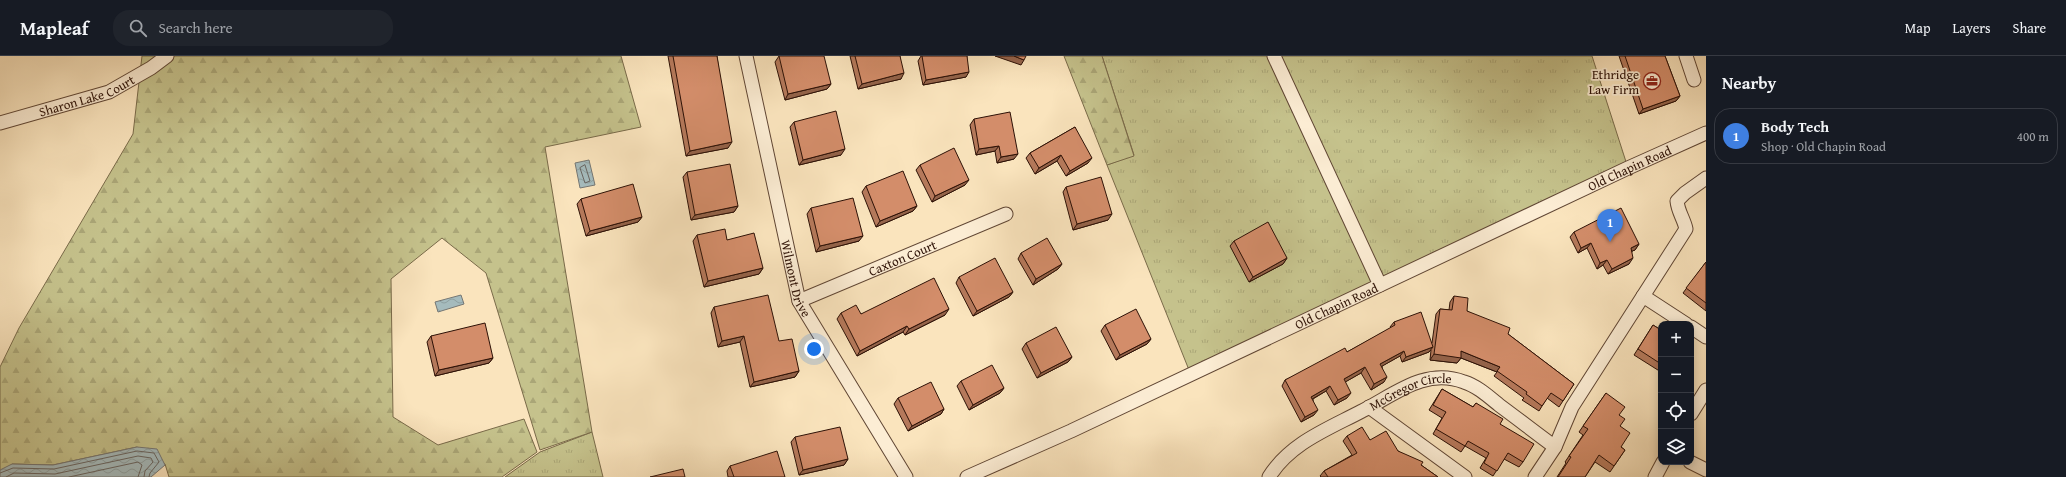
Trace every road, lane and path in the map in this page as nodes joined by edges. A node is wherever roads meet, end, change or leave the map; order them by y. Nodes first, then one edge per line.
1 (167, 56) edge
2 (746, 56) edge
3 (1274, 56) edge
4 (1686, 56) edge
5 (1694, 80) dead end
6 (0, 123) edge
7 (1706, 133) edge
8 (1706, 178) edge
9 (1006, 214) dead end
10 (1380, 285) junction
11 (1643, 296) junction
12 (799, 301) junction
13 (1681, 321) edge
14 (1694, 329) edge
15 (1706, 337) edge
16 (1706, 391) edge
17 (1369, 407) junction
18 (1694, 409) edge
19 (1555, 447) junction
20 (1694, 464) edge
21 (1661, 465) edge
22 (1706, 470) edge
23 (906, 477) edge
24 (967, 477) edge
25 (1270, 477) edge
26 (1465, 477) edge
27 (1535, 477) edge
28 (1655, 477) edge

1 - 6 street, Sharon Lake Court
2 - 12 street, Wilmont Drive
3 - 10 street
4 - 5 street
7 - 10 street, Old Chapin Road
8 - 11 street
9 - 12 street, Caxton Court
10 - 24 street, Old Chapin Road
11 - 13 street
11 - 19 street
12 - 23 street, Wilmont Drive
14 - 15 street
16 - 18 street
17 - 19 street, McGregor Circle
17 - 25 street, McGregor Circle
17 - 26 street
19 - 27 street
20 - 22 street
21 - 28 street

